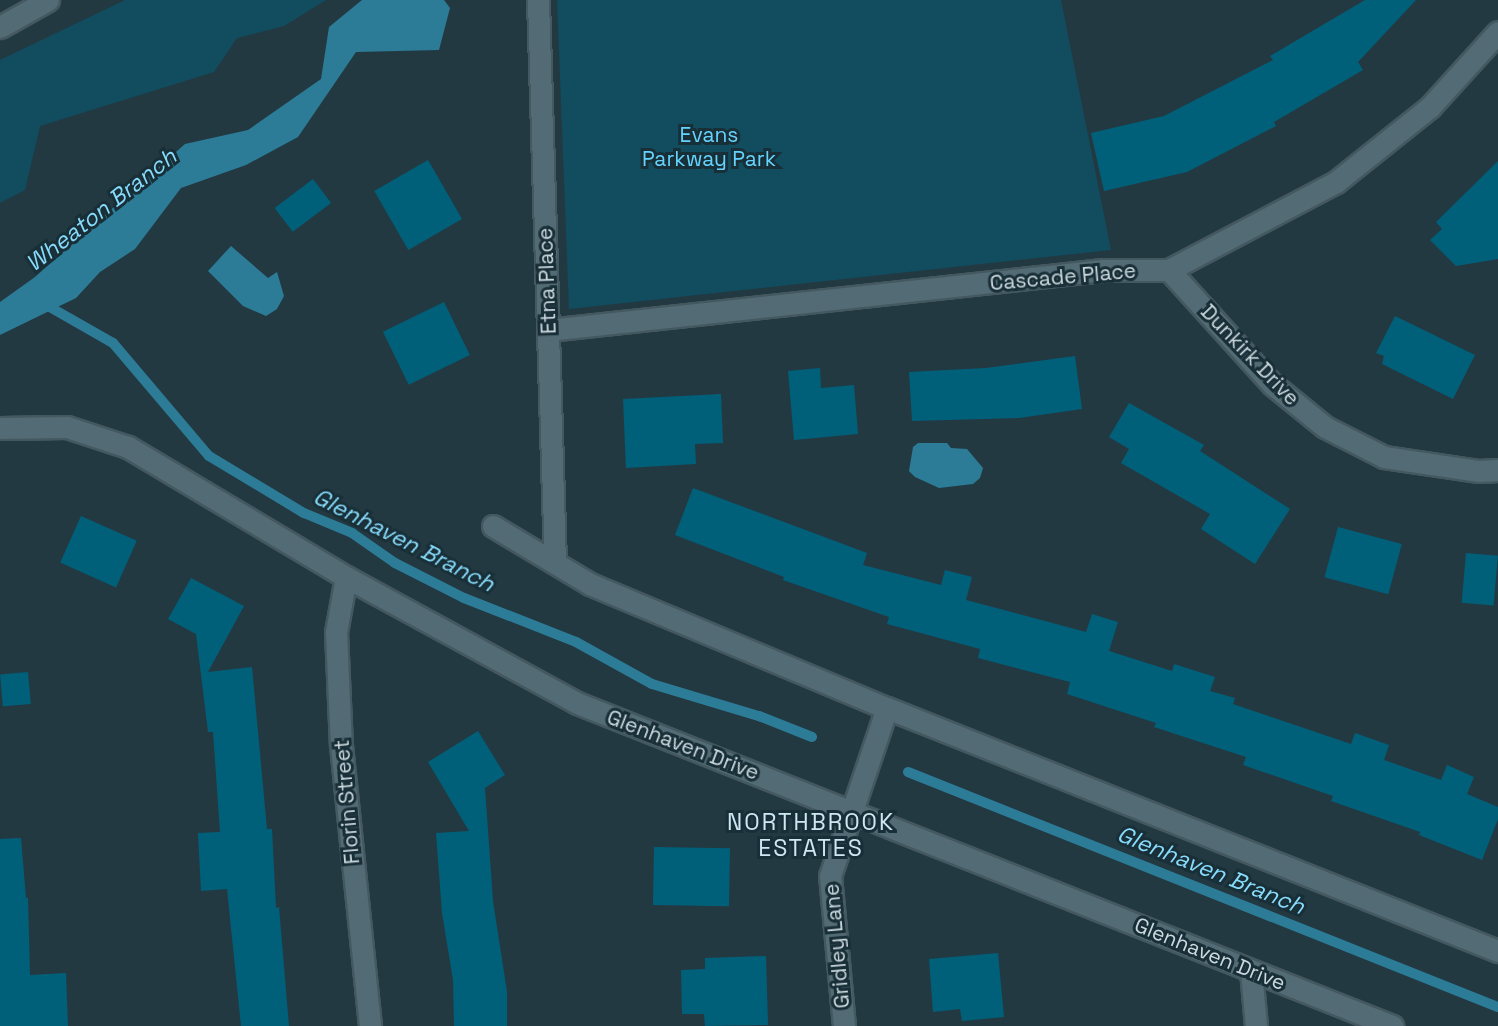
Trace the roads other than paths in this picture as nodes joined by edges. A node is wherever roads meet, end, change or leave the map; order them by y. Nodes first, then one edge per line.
1 (48, 0) edge
2 (538, 0) edge
3 (0, 27) edge
4 (1498, 32) edge
5 (1169, 270) junction
6 (548, 330) junction
7 (0, 428) edge
8 (1498, 470) edge
9 (493, 526) dead end
10 (555, 562) junction
11 (346, 577) junction
12 (887, 708) junction
13 (852, 811) junction
14 (1498, 951) edge
15 (1251, 971) junction
16 (370, 1026) edge
17 (844, 1026) edge
18 (1255, 1026) edge
19 (1392, 1026) edge

1 - 3 street
2 - 6 street, Etna Place
4 - 5 street, Cascade Place
5 - 6 street, Cascade Place
5 - 8 street, Dunkirk Drive
6 - 10 street, Etna Place
7 - 11 street, Glenhaven Drive
9 - 10 street
10 - 12 street
11 - 13 street, Glenhaven Drive
11 - 16 street, Florin Street
12 - 13 street, Gridley Lane
12 - 14 street
13 - 15 street, Glenhaven Drive
13 - 17 street, Gridley Lane
15 - 18 street
15 - 19 street, Glenhaven Drive

